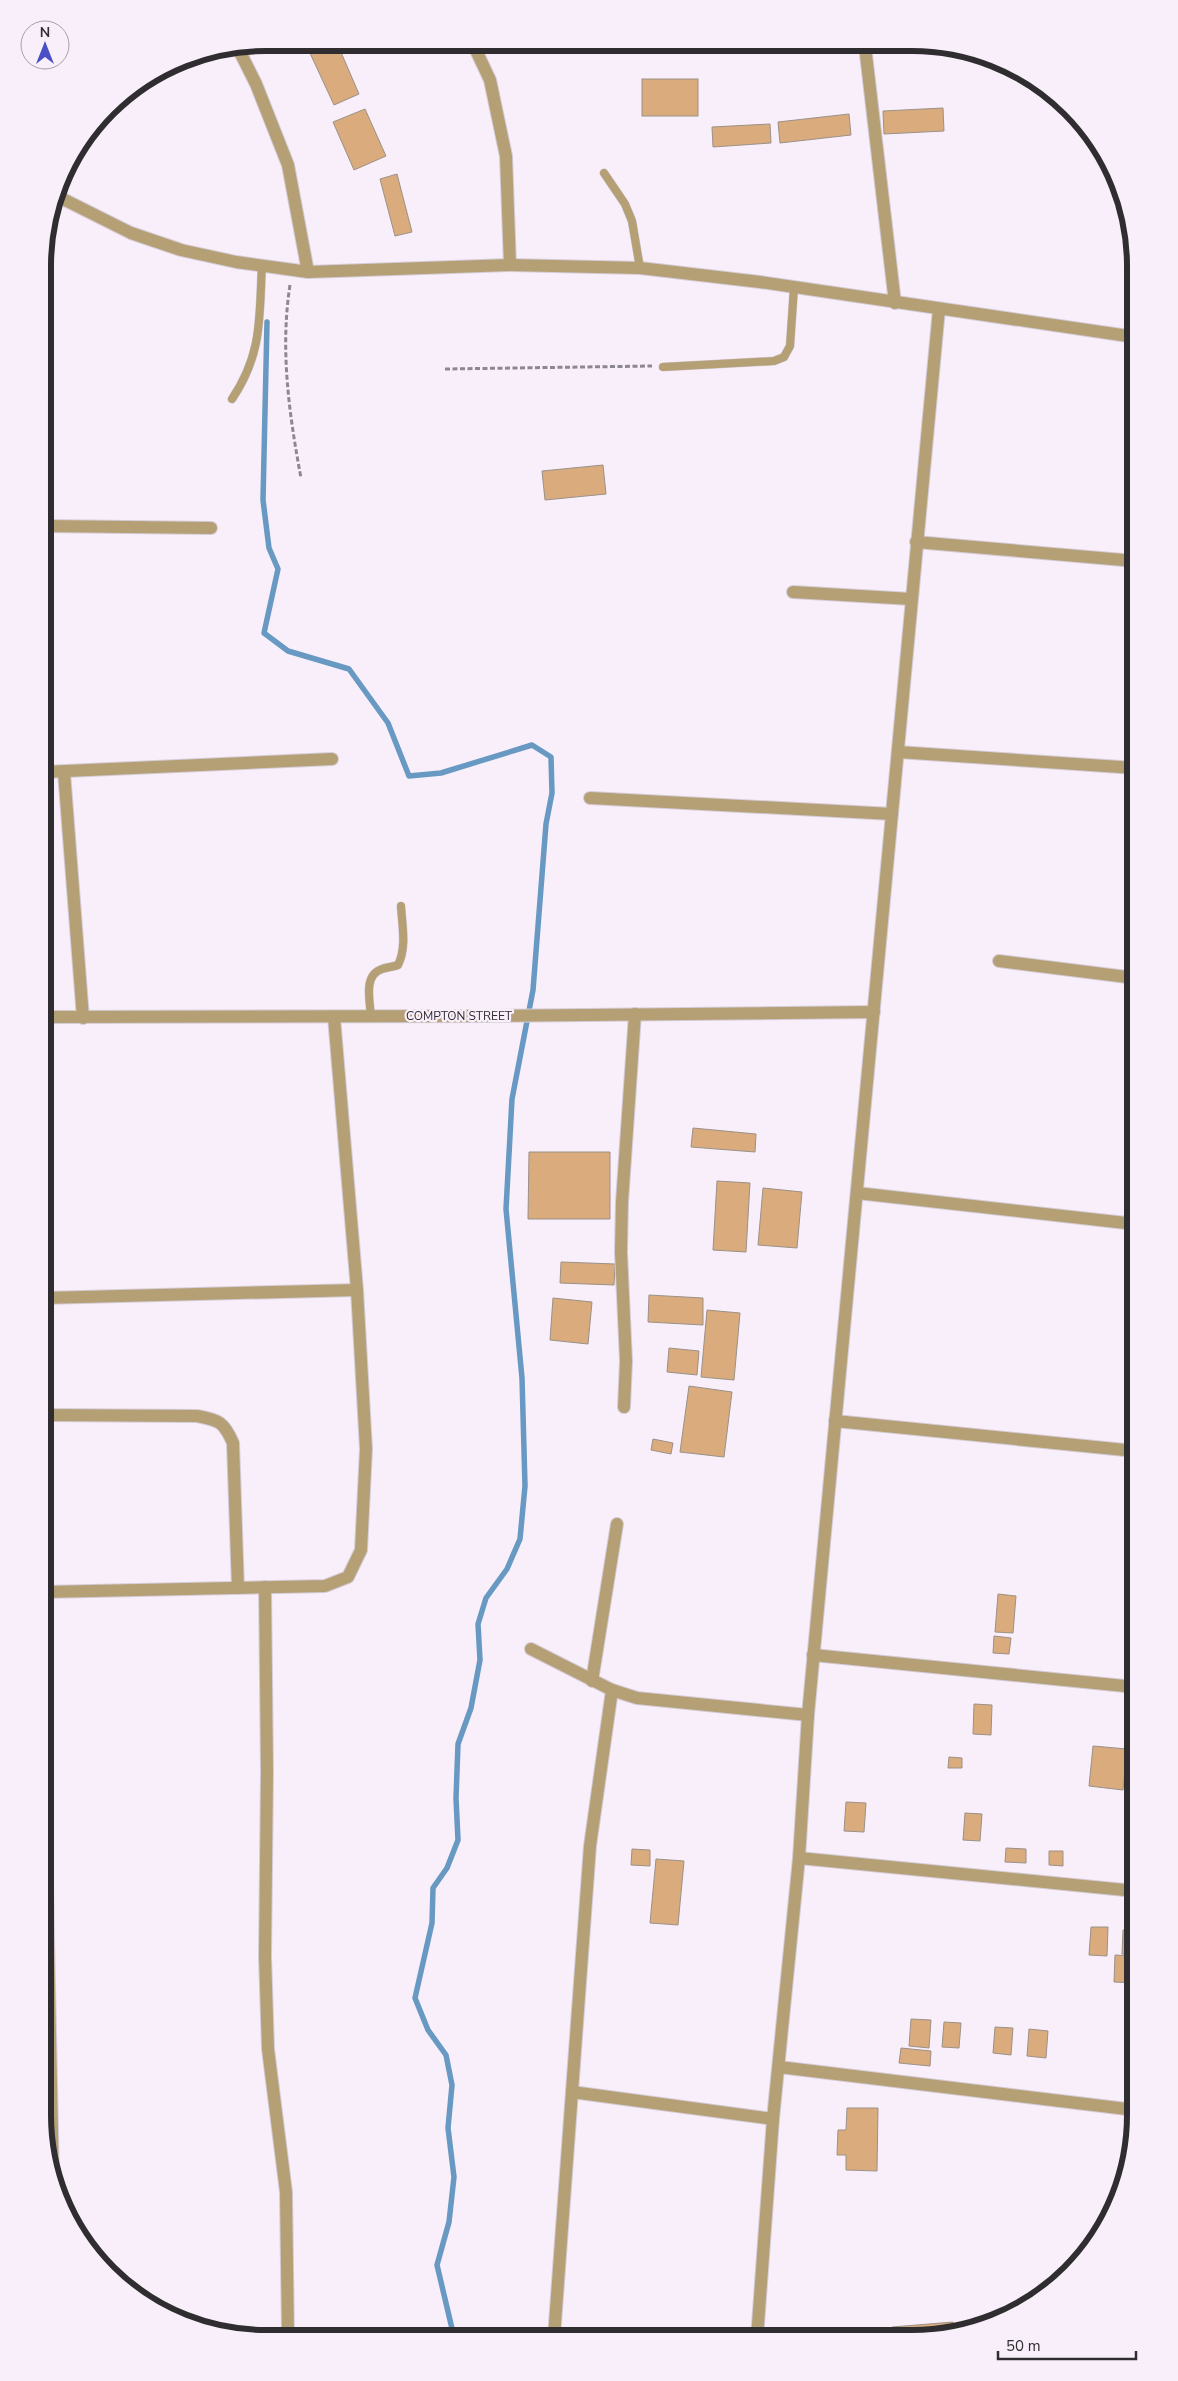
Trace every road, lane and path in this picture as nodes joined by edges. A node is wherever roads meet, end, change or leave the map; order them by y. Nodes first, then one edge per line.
1 (477, 51) edge
2 (866, 51) edge
3 (240, 53) edge
4 (604, 173) dead end
5 (62, 199) edge
6 (262, 265) junction
7 (510, 265) junction
8 (640, 268) junction
9 (292, 269) junction
10 (308, 272) junction
11 (794, 287) junction
12 (894, 303) junction
13 (939, 309) junction
14 (1127, 336) edge
15 (663, 367) joint
16 (445, 369) dead end
17 (232, 399) dead end
18 (301, 478) dead end
19 (51, 526) edge
20 (211, 528) dead end
21 (916, 542) junction
22 (1127, 560) edge
23 (793, 592) dead end
24 (911, 599) junction
25 (898, 752) junction
26 (332, 759) dead end
27 (1127, 767) edge
28 (51, 772) edge
29 (64, 772) junction
30 (590, 798) dead end
31 (892, 814) junction
32 (401, 906) dead end
33 (999, 961) dead end
34 (1127, 977) edge
35 (874, 1012) junction
36 (635, 1014) junction
37 (51, 1017) edge
38 (334, 1017) junction
39 (371, 1017) junction
40 (83, 1018) junction
41 (857, 1193) junction
42 (1127, 1223) edge
43 (357, 1290) junction
44 (51, 1298) edge
45 (624, 1407) dead end
46 (51, 1415) edge
47 (835, 1421) junction
48 (1127, 1450) edge
49 (617, 1524) dead end
50 (265, 1587) junction
51 (238, 1588) junction
52 (51, 1592) edge
53 (531, 1649) dead end
54 (813, 1655) junction
55 (592, 1681) junction
56 (1127, 1686) edge
57 (612, 1690) junction
58 (808, 1715) junction
59 (800, 1858) junction
60 (1127, 1890) edge
61 (779, 2067) junction
62 (51, 2083) edge
63 (572, 2092) junction
64 (1127, 2109) edge
65 (773, 2119) junction
66 (52, 2128) edge
67 (288, 2330) edge
68 (555, 2330) edge
69 (757, 2330) edge

1 - 7 street
2 - 12 street
3 - 10 street
4 - 8 lane
5 - 6 street
6 - 9 street
6 - 17 lane
7 - 8 street
7 - 10 street
8 - 11 street
9 - 10 street
9 - 18 path
11 - 12 street
11 - 15 lane
12 - 13 street
13 - 14 street
13 - 21 street
15 - 16 path
19 - 20 street
21 - 22 street
21 - 24 street
23 - 24 street
24 - 25 street
25 - 27 street
25 - 31 street
26 - 29 street
28 - 29 street
29 - 40 street
30 - 31 street
31 - 35 street
32 - 39 lane
33 - 34 street
35 - 36 street, COMPTON STREET
35 - 41 street
36 - 39 street, COMPTON STREET
36 - 45 street
37 - 40 street, COMPTON STREET
38 - 39 street, COMPTON STREET
38 - 40 street, COMPTON STREET
38 - 43 street
41 - 42 street
41 - 47 street
43 - 44 street
43 - 50 street
46 - 51 street
47 - 48 street
47 - 54 street
49 - 55 street
50 - 51 street
50 - 67 street
51 - 52 street
53 - 55 street
54 - 56 street
54 - 58 street
55 - 57 street
57 - 58 street
57 - 63 street
58 - 59 street
59 - 60 street
59 - 61 street
61 - 64 street
61 - 65 street
62 - 66 street
63 - 65 street
63 - 68 street
65 - 69 street

